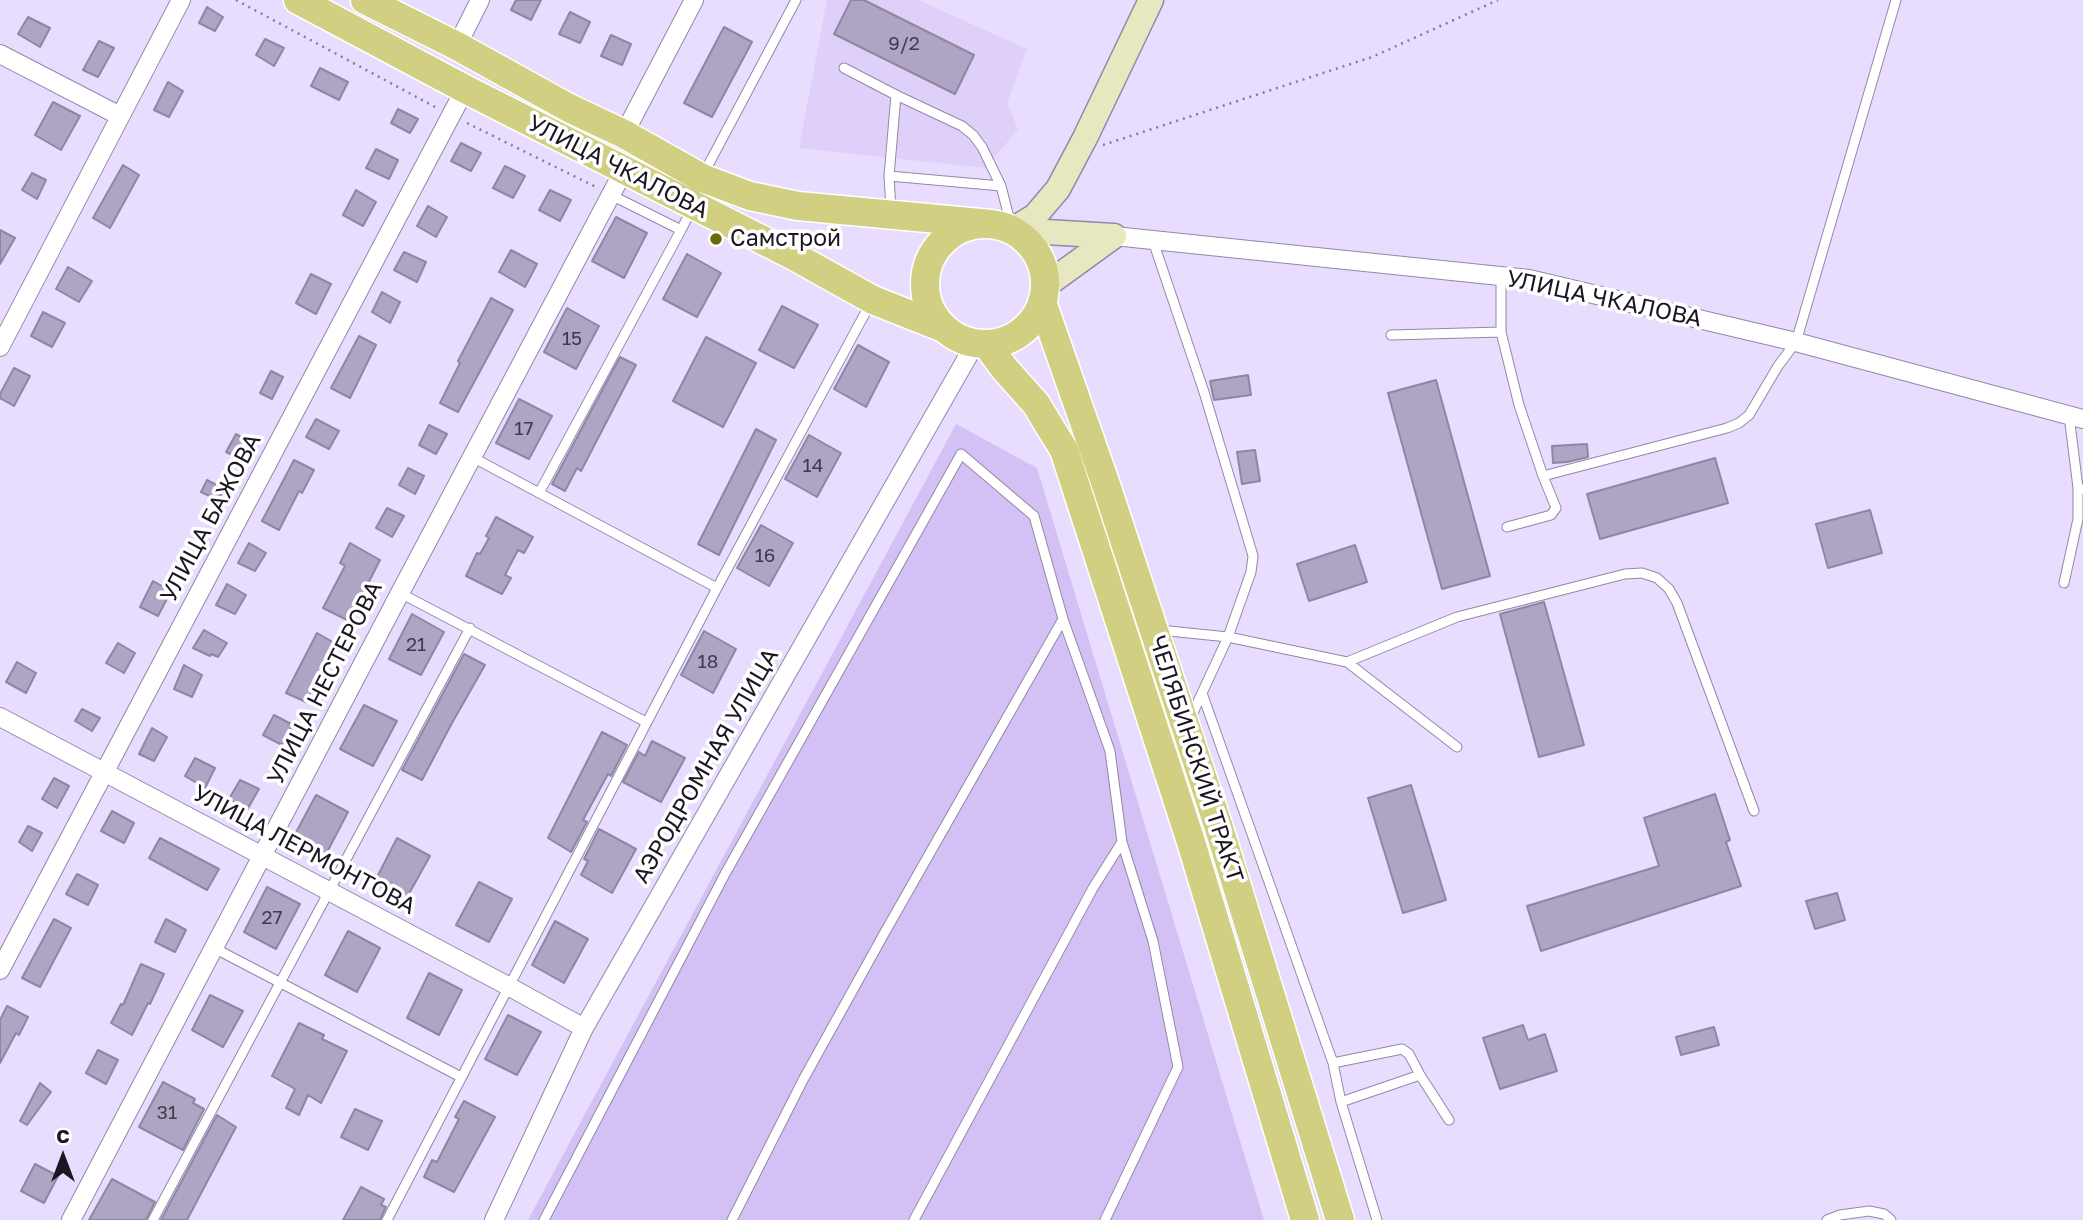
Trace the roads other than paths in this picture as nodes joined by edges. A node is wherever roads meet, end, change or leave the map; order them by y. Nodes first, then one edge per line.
1 (181, 0) edge
2 (298, 0) edge
3 (365, 0) edge
4 (480, 0) edge
5 (694, 0) edge
6 (796, 0) edge
7 (1151, 0) edge
8 (1896, 0) edge
9 (457, 46) junction
10 (0, 54) edge
11 (844, 68) dead end
12 (465, 89) junction
13 (896, 95) junction
14 (120, 116) junction
15 (624, 134) junction
16 (888, 176) junction
17 (702, 178) junction
18 (618, 182) junction
19 (1001, 186) junction
20 (694, 205) junction
21 (891, 213) junction
22 (1002, 227) junction
23 (681, 230) junction
24 (1114, 236) junction
25 (1153, 241) junction
26 (1501, 275) junction
27 (1044, 294) junction
28 (873, 300) junction
29 (941, 327) junction
30 (1501, 332) junction
31 (1391, 335) dead end
32 (1796, 342) junction
33 (981, 345) junction
34 (0, 347) edge
35 (2076, 417) edge
36 (472, 457) junction
37 (1543, 476) junction
38 (2080, 489) edge
39 (539, 493) junction
40 (1507, 527) dead end
41 (2064, 583) dead end
42 (717, 588) junction
43 (400, 593) junction
44 (1063, 619) junction
45 (470, 628) junction
46 (1154, 630) junction
47 (1228, 637) junction
48 (1347, 662) junction
49 (1202, 693) junction
50 (0, 717) edge
51 (646, 722) junction
52 (1186, 727) junction
53 (1457, 747) dead end
54 (104, 772) junction
55 (1754, 811) dead end
56 (1122, 842) junction
57 (262, 856) junction
58 (329, 891) junction
59 (214, 948) junction
60 (0, 970) edge
61 (280, 983) junction
62 (508, 986) junction
63 (584, 1028) junction
64 (1333, 1063) junction
65 (1420, 1075) junction
66 (461, 1077) junction
67 (1341, 1102) junction
68 (1450, 1120) dead end
69 (71, 1220) edge
70 (153, 1220) edge
71 (387, 1220) edge
72 (494, 1220) edge
73 (544, 1220) edge
74 (732, 1220) edge
75 (914, 1220) edge
76 (1105, 1220) edge
77 (1305, 1220) edge
78 (1340, 1220) edge
79 (1377, 1220) edge
80 (1827, 1220) edge
81 (1891, 1220) edge

1 - 14 street
2 - 12 main road, УЛИЦА ЧКАЛОВА
3 - 9 main road, УЛИЦА ЧКАЛОВА
4 - 9 street
5 - 15 street
6 - 17 lane
7 - 22 street
8 - 32 lane
9 - 15 main road, УЛИЦА ЧКАЛОВА
10 - 14 street
11 - 13 lane
12 - 18 main road, УЛИЦА ЧКАЛОВА
12 - 54 street, УЛИЦА БАЖОВА
13 - 16 lane
13 - 19 lane
14 - 34 street
15 - 17 main road, УЛИЦА ЧКАЛОВА
16 - 19 lane
16 - 21 lane
17 - 21 main road, УЛИЦА ЧКАЛОВА
18 - 20 main road, УЛИЦА ЧКАЛОВА
18 - 23 lane
18 - 36 street, УЛИЦА НЕСТЕРОВА
19 - 22 lane
20 - 23 lane
20 - 28 main road, УЛИЦА ЧКАЛОВА
21 - 22 main road, УЛИЦА ЧКАЛОВА
22 - 24 street
22 - 27 main road
22 - 29 main road
23 - 39 lane
24 - 25 street, УЛИЦА ЧКАЛОВА
24 - 27 street
25 - 26 street, УЛИЦА ЧКАЛОВА
25 - 47 lane
26 - 30 lane
26 - 32 street, УЛИЦА ЧКАЛОВА
27 - 33 main road
27 - 46 main road, ЧЕЛЯБИНСКИЙ ТРАКТ
28 - 29 main road, УЛИЦА ЧКАЛОВА
28 - 42 lane
29 - 33 main road
30 - 31 lane
30 - 37 lane
32 - 35 street, УЛИЦА ЧКАЛОВА
32 - 37 lane
33 - 63 street, АЭРОДРОМНАЯ УЛИЦА
33 - 77 main road, ЧЕЛЯБИНСКИЙ ТРАКТ
35 - 38 lane
36 - 39 lane
36 - 43 street, УЛИЦА НЕСТЕРОВА
37 - 40 lane
38 - 41 lane
39 - 42 lane
42 - 51 lane
43 - 45 lane
43 - 57 street, УЛИЦА НЕСТЕРОВА
44 - 56 lane
44 - 73 lane
44 - 74 lane
45 - 51 lane
45 - 58 lane
46 - 47 lane
46 - 52 main road, ЧЕЛЯБИНСКИЙ ТРАКТ
47 - 48 lane
47 - 49 lane
48 - 53 lane
48 - 55 lane
49 - 52 lane
49 - 64 lane
50 - 54 street, УЛИЦА ЛЕРМОНТОВА
51 - 62 lane
52 - 78 main road, ЧЕЛЯБИНСКИЙ ТРАКТ
54 - 57 street, УЛИЦА ЛЕРМОНТОВА
54 - 60 street, УЛИЦА БАЖОВА
56 - 75 lane
56 - 76 lane
57 - 58 street, УЛИЦА ЛЕРМОНТОВА
57 - 59 street, УЛИЦА НЕСТЕРОВА
58 - 61 lane
58 - 62 street, УЛИЦА ЛЕРМОНТОВА
59 - 61 lane
59 - 69 street, УЛИЦА НЕСТЕРОВА
61 - 66 lane
61 - 70 lane
62 - 63 street, УЛИЦА ЛЕРМОНТОВА
62 - 66 lane
63 - 72 street, АЭРОДРОМНАЯ УЛИЦА
64 - 65 lane
64 - 67 lane
65 - 67 lane
65 - 68 lane
66 - 71 lane
67 - 79 lane
80 - 81 lane

